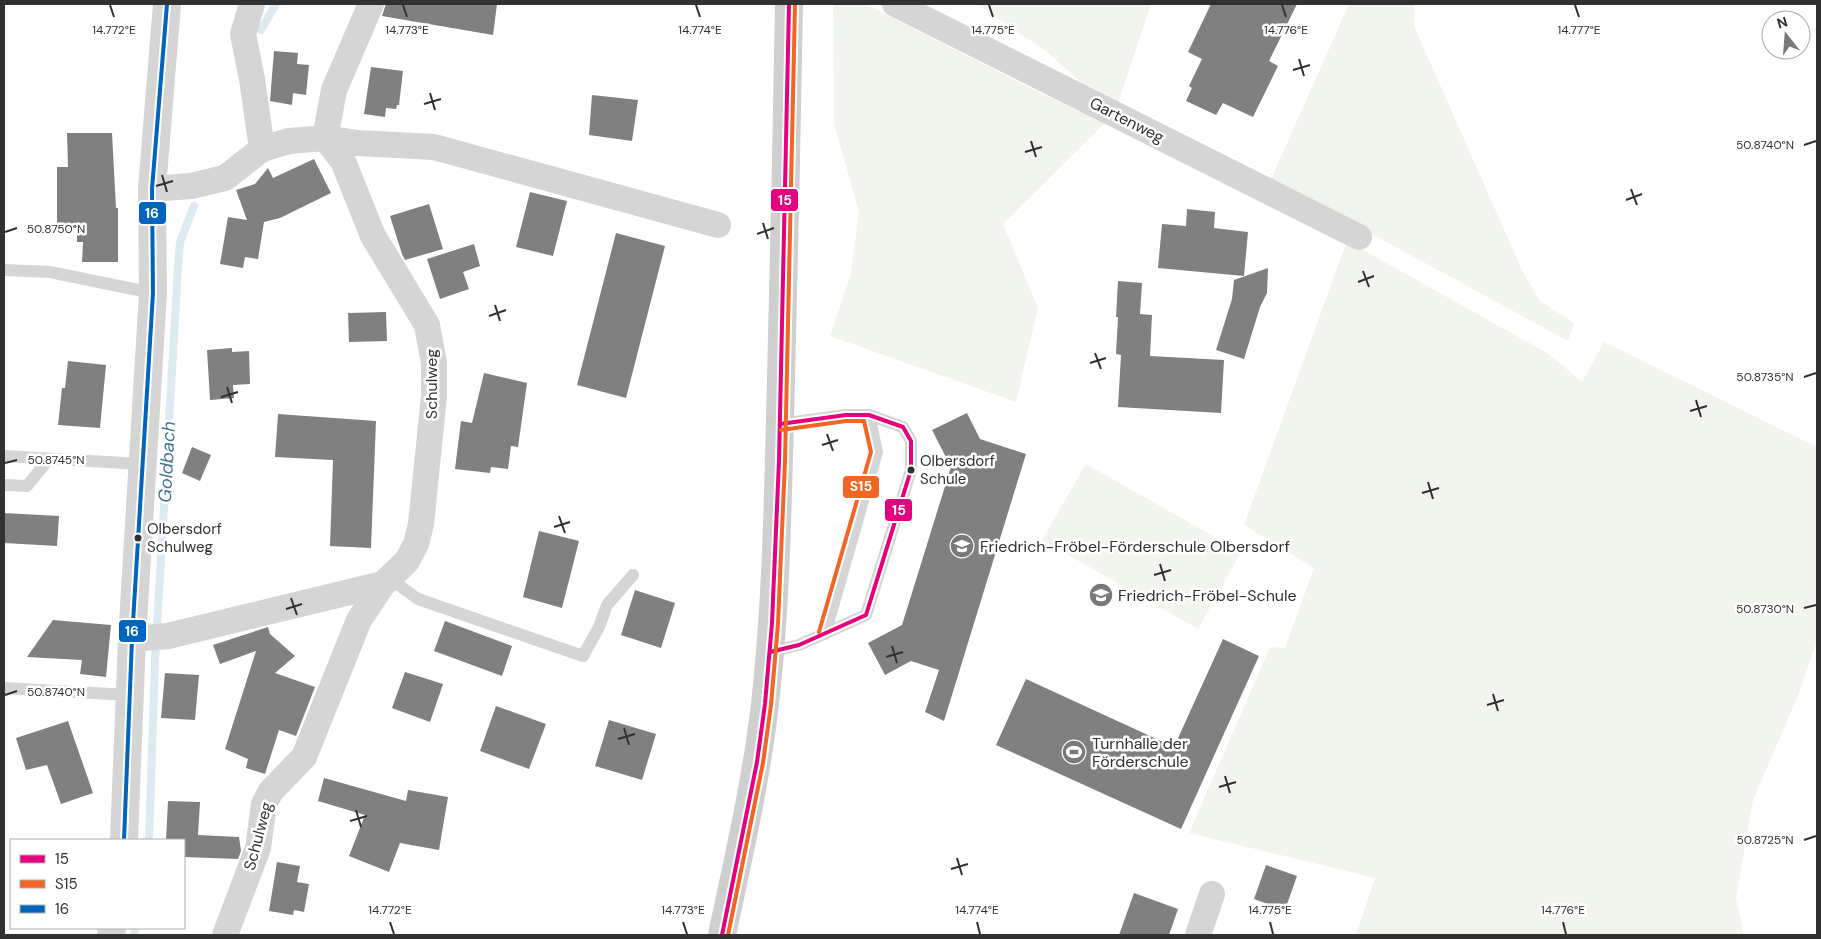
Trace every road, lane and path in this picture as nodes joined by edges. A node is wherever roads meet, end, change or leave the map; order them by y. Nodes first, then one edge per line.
1 (167, 4) edge
2 (252, 4) edge
3 (371, 4) edge
4 (789, 4) edge
5 (895, 4) edge
6 (325, 138) junction
7 (262, 149) junction
8 (152, 189) junction
9 (718, 225) dead end
10 (1359, 237) dead end
11 (4, 270) edge
12 (153, 293) junction
13 (869, 415) junction
14 (780, 424) junction
15 (4, 456) edge
16 (50, 459) junction
17 (142, 464) junction
18 (4, 485) edge
19 (633, 576) dead end
20 (386, 581) junction
21 (825, 634) junction
22 (132, 639) junction
23 (770, 652) junction
24 (4, 688) edge
25 (130, 694) junction
26 (124, 839) edge
27 (1212, 894) dead end
28 (224, 935) edge
29 (722, 935) edge
30 (1198, 935) edge

1 - 8 street
2 - 7 street
3 - 6 street
4 - 14 main road
5 - 10 street, Gartenweg
6 - 7 street
6 - 9 street
6 - 20 street, Schulweg
7 - 8 street
8 - 12 street
11 - 12 lane
12 - 17 street
13 - 14 lane
13 - 21 lane
13 - 21 lane
14 - 23 main road
15 - 16 lane
16 - 17 lane
16 - 18 lane
17 - 22 street
19 - 20 lane
20 - 22 street, Schulweg
20 - 28 street, Schulweg
21 - 23 lane
22 - 25 street
23 - 29 main road
24 - 25 lane
25 - 26 street
27 - 30 street

